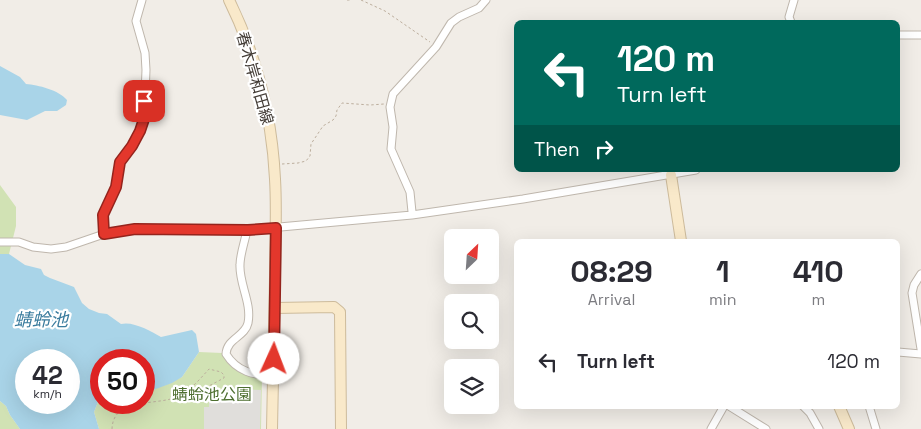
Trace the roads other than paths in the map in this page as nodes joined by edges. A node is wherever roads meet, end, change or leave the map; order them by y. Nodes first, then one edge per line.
1 (142, 0) edge
2 (228, 0) edge
3 (486, 0) edge
4 (794, 0) edge
5 (790, 20) edge
6 (900, 35) edge
7 (921, 35) edge
8 (683, 172) edge
9 (670, 174) junction
10 (412, 212) dead end
11 (276, 228) junction
12 (248, 230) junction
13 (104, 234) junction
14 (681, 239) edge
15 (0, 242) edge
16 (921, 274) edge
17 (275, 308) junction
18 (921, 349) edge
19 (900, 352) edge
20 (921, 354) edge
21 (273, 376) junction
22 (722, 409) edge
23 (734, 409) edge
24 (805, 409) edge
25 (840, 409) edge
26 (870, 409) edge
27 (762, 428) edge
28 (272, 429) edge
29 (341, 429) edge
30 (711, 429) edge
31 (819, 429) edge
32 (849, 429) edge
33 (876, 429) edge

1 - 13 street
2 - 11 main road, 春木岸和田線
3 - 10 street
4 - 5 street
6 - 7 street
8 - 9 street
9 - 11 street
9 - 14 main road
11 - 12 street
11 - 17 main road, 春木岸和田線
12 - 13 street
12 - 21 street
13 - 15 street
16 - 18 street
17 - 21 main road, 春木岸和田線
17 - 29 main road
19 - 20 street
21 - 28 main road, 春木岸和田線
22 - 30 street
23 - 27 street
24 - 31 street
25 - 32 main road
26 - 33 street

